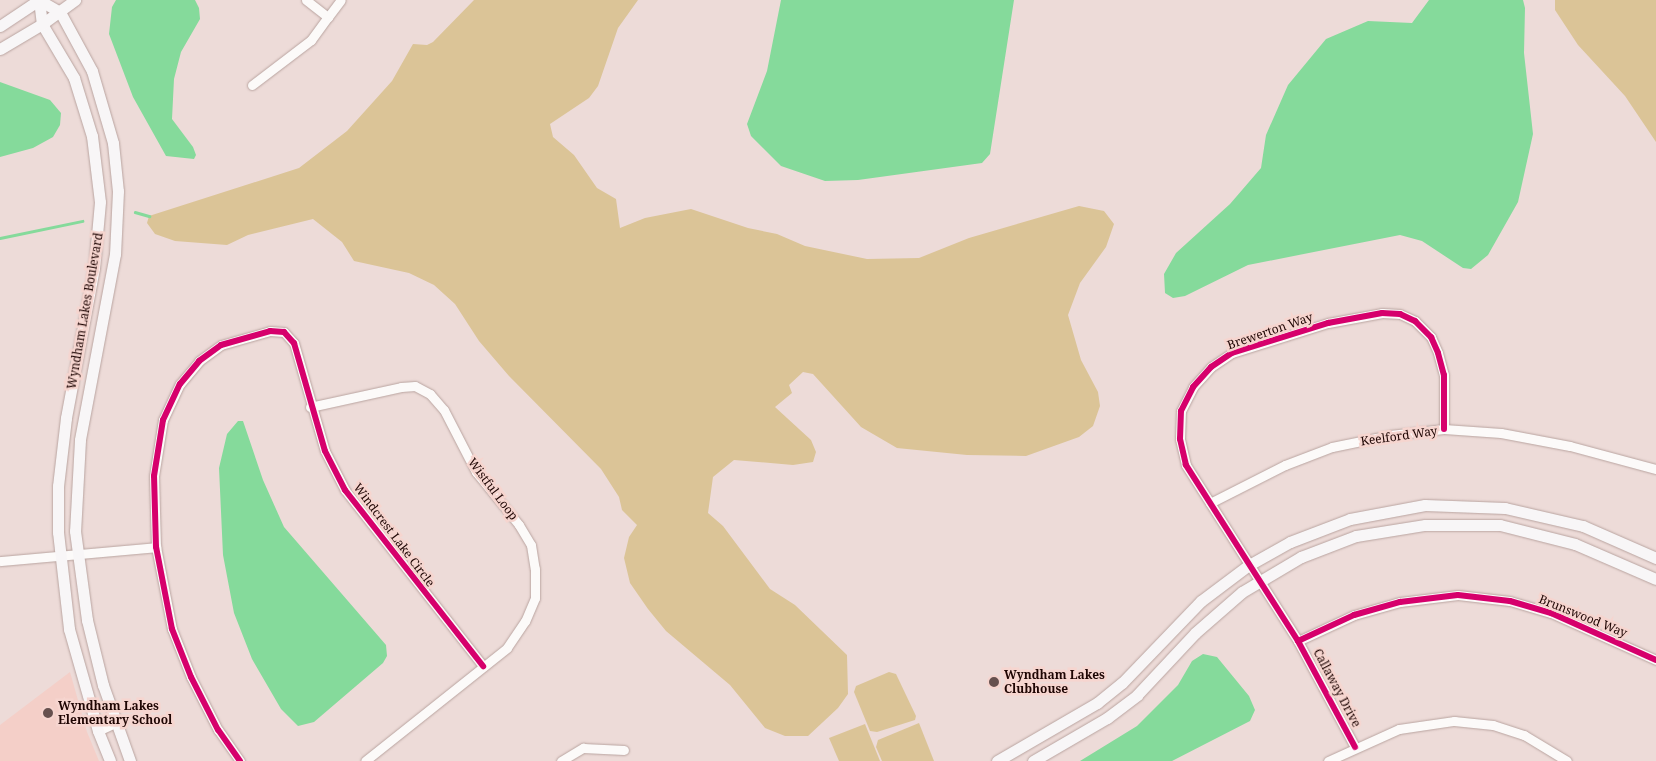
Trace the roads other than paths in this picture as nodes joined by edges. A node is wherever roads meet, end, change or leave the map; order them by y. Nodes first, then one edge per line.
1 (39, 0) edge
2 (75, 0) edge
3 (306, 0) edge
4 (341, 0) edge
5 (60, 12) junction
6 (328, 17) junction
7 (42, 24) junction
8 (0, 26) edge
9 (0, 49) edge
10 (252, 85) dead end
11 (310, 407) junction
12 (1444, 429) junction
13 (1656, 469) edge
14 (1210, 503) junction
15 (156, 547) junction
16 (77, 553) junction
17 (60, 556) junction
18 (1656, 558) edge
19 (0, 561) edge
20 (1249, 565) junction
21 (1259, 580) junction
22 (1656, 580) edge
23 (1298, 641) junction
24 (1656, 660) edge
25 (483, 666) junction
26 (115, 723) junction
27 (98, 731) junction
28 (1355, 747) junction
29 (624, 750) dead end
30 (110, 761) edge
31 (130, 761) edge
32 (240, 761) edge
33 (365, 761) edge
34 (561, 761) edge
35 (997, 761) edge
36 (1033, 761) edge
37 (1328, 761) edge
38 (1567, 761) edge

1 - 5 street
1 - 7 street, Wyndham Lakes Boulevard
1 - 8 street
2 - 5 street
3 - 6 street
4 - 6 street
5 - 7 street
5 - 16 street, Wyndham Lakes Boulevard
6 - 10 street
7 - 9 street
7 - 17 street, Wyndham Lakes Boulevard
11 - 15 street, Windcrest Lake Circle
11 - 25 street, Windcrest Lake Circle
11 - 25 street, Wistful Loop
12 - 13 street, Keelford Way
12 - 14 street, Keelford Way
12 - 14 street, Brewerton Way
14 - 20 street, Brewerton Way
15 - 16 street
15 - 32 street, Windcrest Lake Circle
16 - 17 street
16 - 26 street, Wyndham Lakes Boulevard
17 - 19 street
17 - 27 street, Wyndham Lakes Boulevard
18 - 20 street
20 - 21 street, Callaway Drive
20 - 35 street
21 - 22 street
21 - 23 street, Callaway Drive
21 - 36 street
23 - 24 street, Brunswood Way
23 - 28 street, Callaway Drive
25 - 33 street
26 - 27 street
26 - 31 street, Wyndham Lakes Boulevard
27 - 30 street, Wyndham Lakes Boulevard
28 - 37 street
28 - 38 street
29 - 34 street

